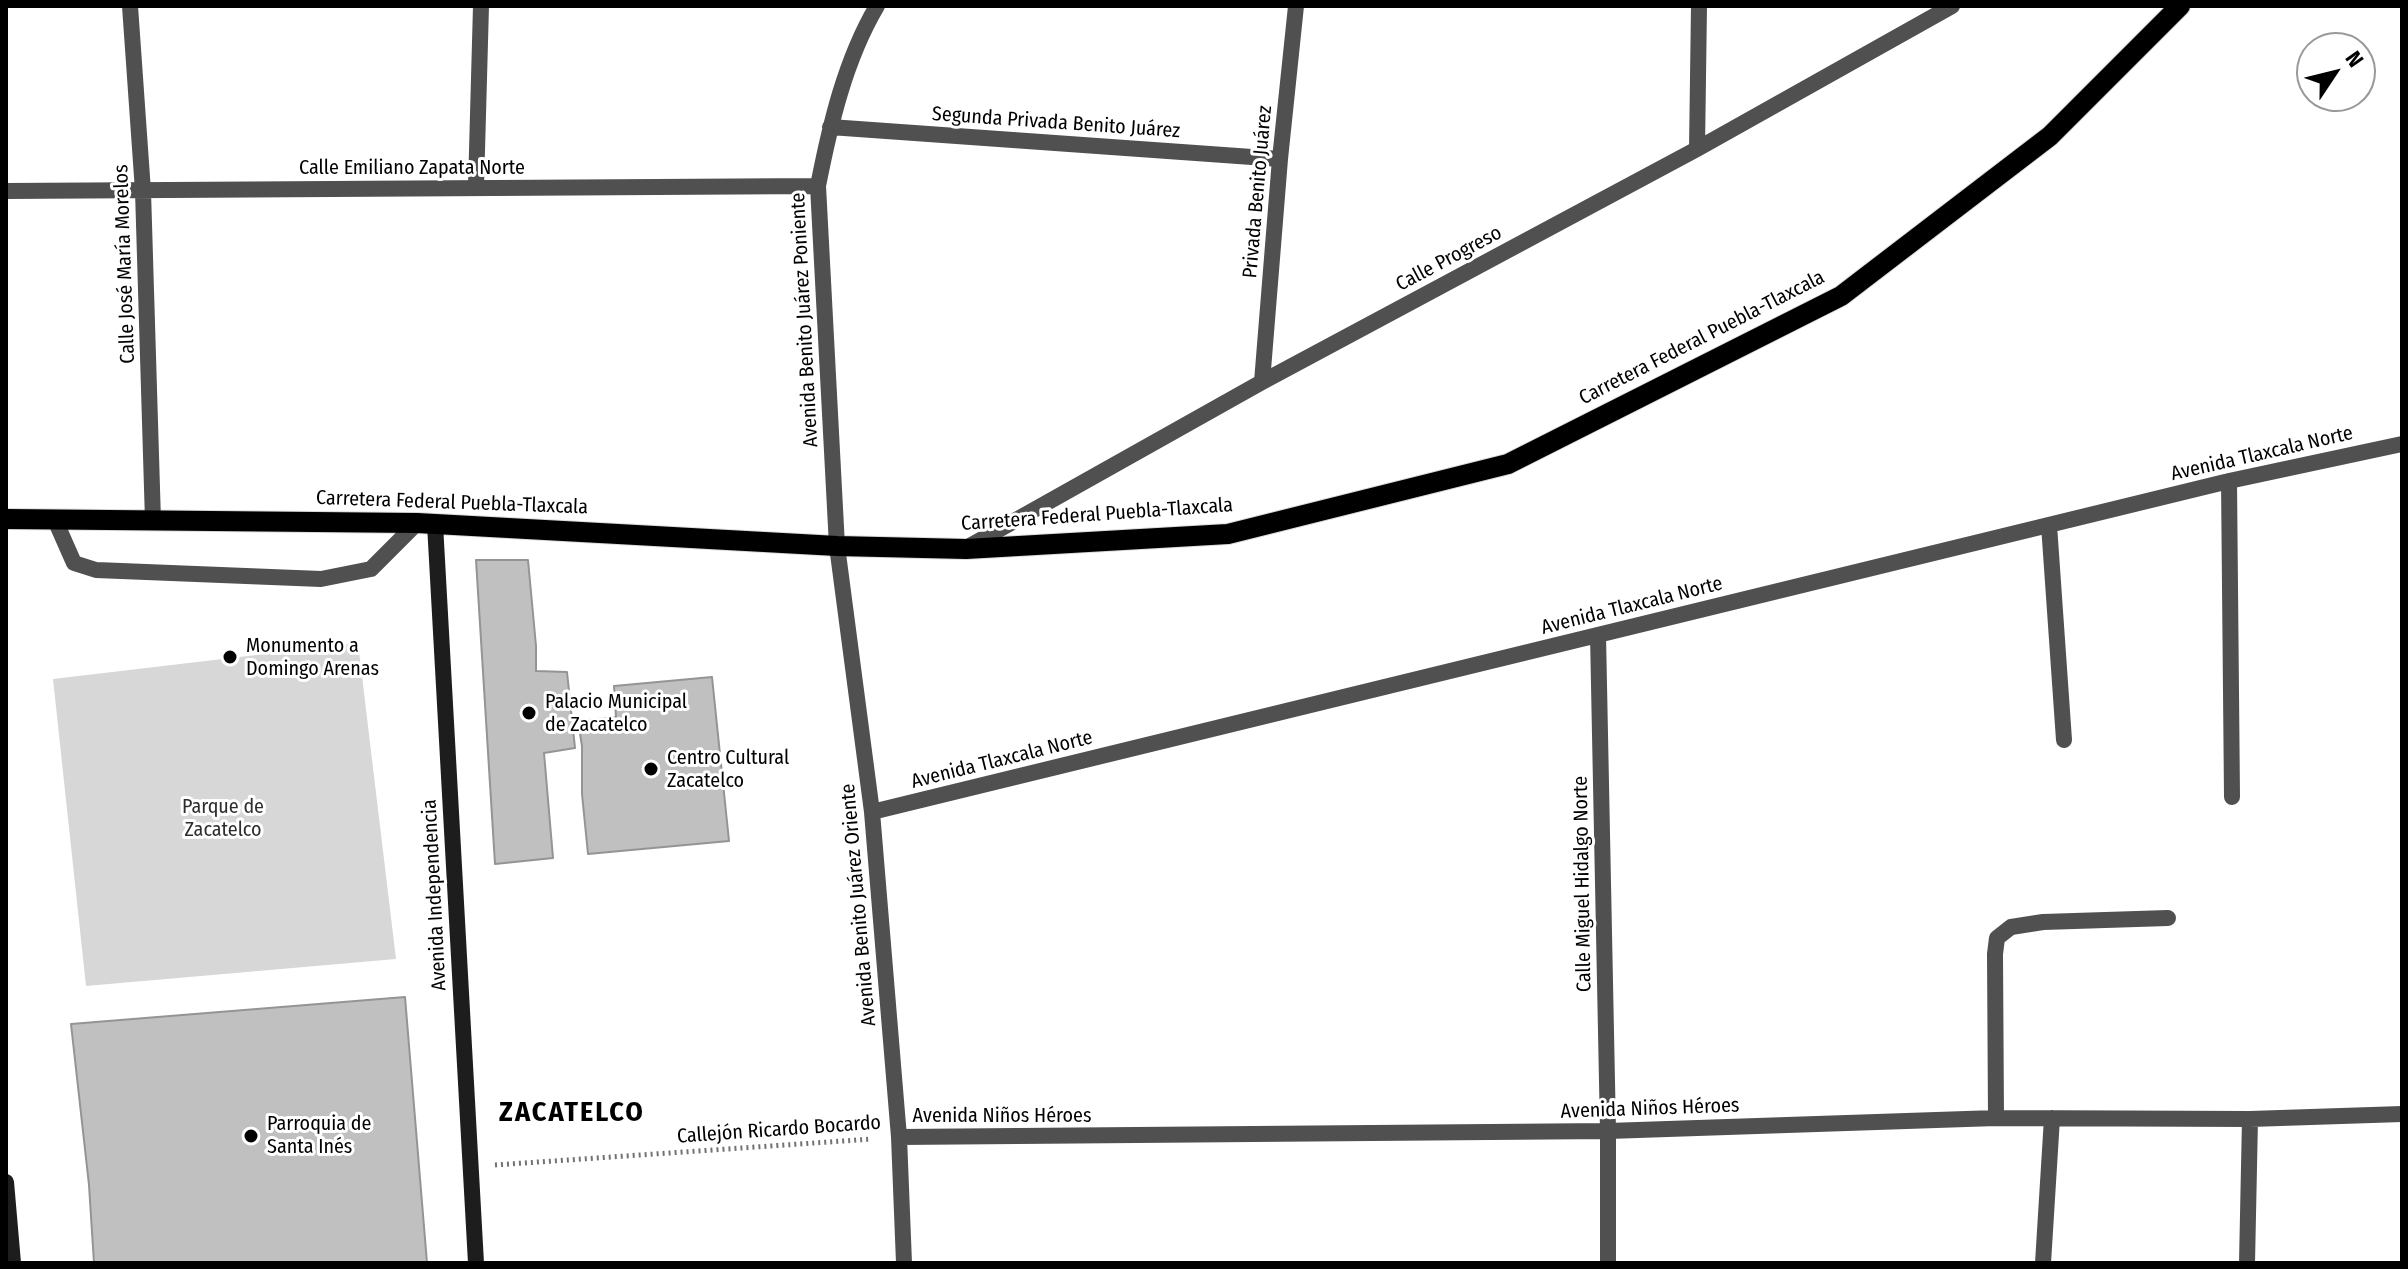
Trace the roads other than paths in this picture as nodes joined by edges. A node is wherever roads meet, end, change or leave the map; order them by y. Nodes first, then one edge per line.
1 (130, 6) edge
2 (481, 6) edge
3 (877, 6) edge
4 (1296, 6) edge
5 (1699, 6) edge
6 (1952, 6) edge
7 (2180, 6) edge
8 (830, 127) junction
9 (1697, 149) junction
10 (1280, 159) junction
11 (818, 186) junction
12 (476, 187) junction
13 (6, 191) edge
14 (143, 191) junction
15 (1262, 382) junction
16 (2402, 444) edge
17 (2229, 481) junction
18 (6, 519) edge
19 (55, 520) junction
20 (153, 521) junction
21 (426, 523) junction
22 (2049, 525) junction
23 (837, 546) junction
24 (966, 549) junction
25 (1598, 635) junction
26 (2064, 740) dead end
27 (2232, 797) dead end
28 (872, 812) junction
29 (2168, 918) dead end
30 (2402, 1114) edge
31 (1996, 1118) junction
32 (2052, 1118) junction
33 (2250, 1119) junction
34 (1608, 1131) junction
35 (899, 1137) junction
36 (6, 1182) edge
37 (13, 1263) edge
38 (476, 1263) edge
39 (904, 1263) edge
40 (1608, 1263) edge
41 (2043, 1263) edge
42 (2247, 1263) edge

1 - 14 street, Calle José María Morelos
2 - 12 street
3 - 8 street, Avenida Benito Juárez Poniente
4 - 10 street, Privada Benito Juárez
5 - 9 street
6 - 9 street, Calle Progreso
7 - 24 main road, Carretera Federal Puebla-Tlaxcala
8 - 10 street, Segunda Privada Benito Juárez
8 - 11 street, Avenida Benito Juárez Poniente
9 - 15 street, Calle Progreso
10 - 15 street, Privada Benito Juárez
11 - 12 street, Calle Emiliano Zapata Norte
11 - 23 street, Avenida Benito Juárez Poniente
12 - 14 street, Calle Emiliano Zapata Norte
13 - 14 street, Calle Emiliano Zapata Norte
14 - 20 street, Calle José María Morelos
15 - 24 street, Calle Progreso
16 - 17 street, Avenida Tlaxcala Norte
17 - 22 street, Avenida Tlaxcala Norte
17 - 27 street
18 - 19 main road, Carretera Federal Puebla-Tlaxcala
19 - 20 main road, Carretera Federal Puebla-Tlaxcala
19 - 21 street
20 - 21 main road, Carretera Federal Puebla-Tlaxcala
21 - 23 main road, Carretera Federal Puebla-Tlaxcala
21 - 38 main road, Avenida Independencia
22 - 25 street, Avenida Tlaxcala Norte
22 - 26 street
23 - 24 main road, Carretera Federal Puebla-Tlaxcala
23 - 28 street, Avenida Benito Juárez Oriente
25 - 28 street, Avenida Tlaxcala Norte
25 - 34 street, Calle Miguel Hidalgo Norte
28 - 35 street, Avenida Benito Juárez Oriente
29 - 31 street
30 - 33 street, Avenida Niños Héroes
31 - 32 street, Avenida Niños Héroes
31 - 34 street, Avenida Niños Héroes
32 - 33 street, Avenida Niños Héroes
32 - 41 street
33 - 42 street
34 - 35 street, Avenida Niños Héroes
34 - 40 street, Calle Miguel Hidalgo Norte
35 - 39 street, Avenida Benito Juárez Oriente
36 - 37 main road

